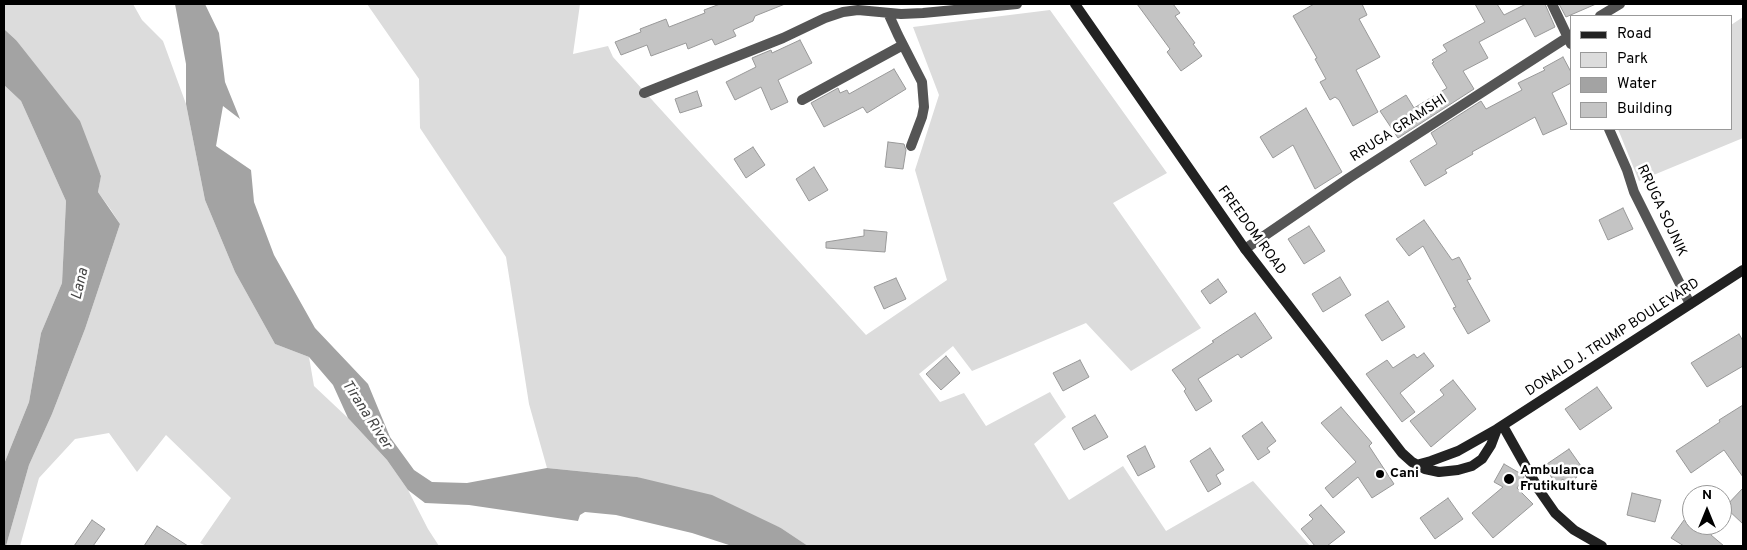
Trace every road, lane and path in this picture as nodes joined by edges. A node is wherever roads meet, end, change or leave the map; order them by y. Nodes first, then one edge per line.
1 (1017, 4) edge
2 (1074, 4) edge
3 (1552, 4) edge
4 (1620, 4) edge
5 (888, 13) junction
6 (1602, 15) edge
7 (1570, 38) edge
8 (904, 45) junction
9 (644, 93) dead end
10 (802, 100) dead end
11 (1609, 130) edge
12 (911, 146) dead end
13 (1246, 250) junction
14 (1743, 270) edge
15 (1690, 304) junction
16 (1500, 428) junction
17 (1416, 465) junction
18 (1602, 546) edge

1 - 5 street
2 - 13 main road, FREEDOM ROAD
3 - 7 street
4 - 6 street
5 - 8 street
5 - 9 street
7 - 13 street, RRUGA GRAMSHI
8 - 10 street
8 - 12 street
11 - 15 street, RRUGA SOJNIK
13 - 17 main road, FREEDOM ROAD
14 - 15 main road, DONALD J. TRUMP BOULEVARD
15 - 16 main road, DONALD J. TRUMP BOULEVARD
16 - 17 main road, DONALD J. TRUMP BOULEVARD
16 - 17 main road
16 - 18 main road

